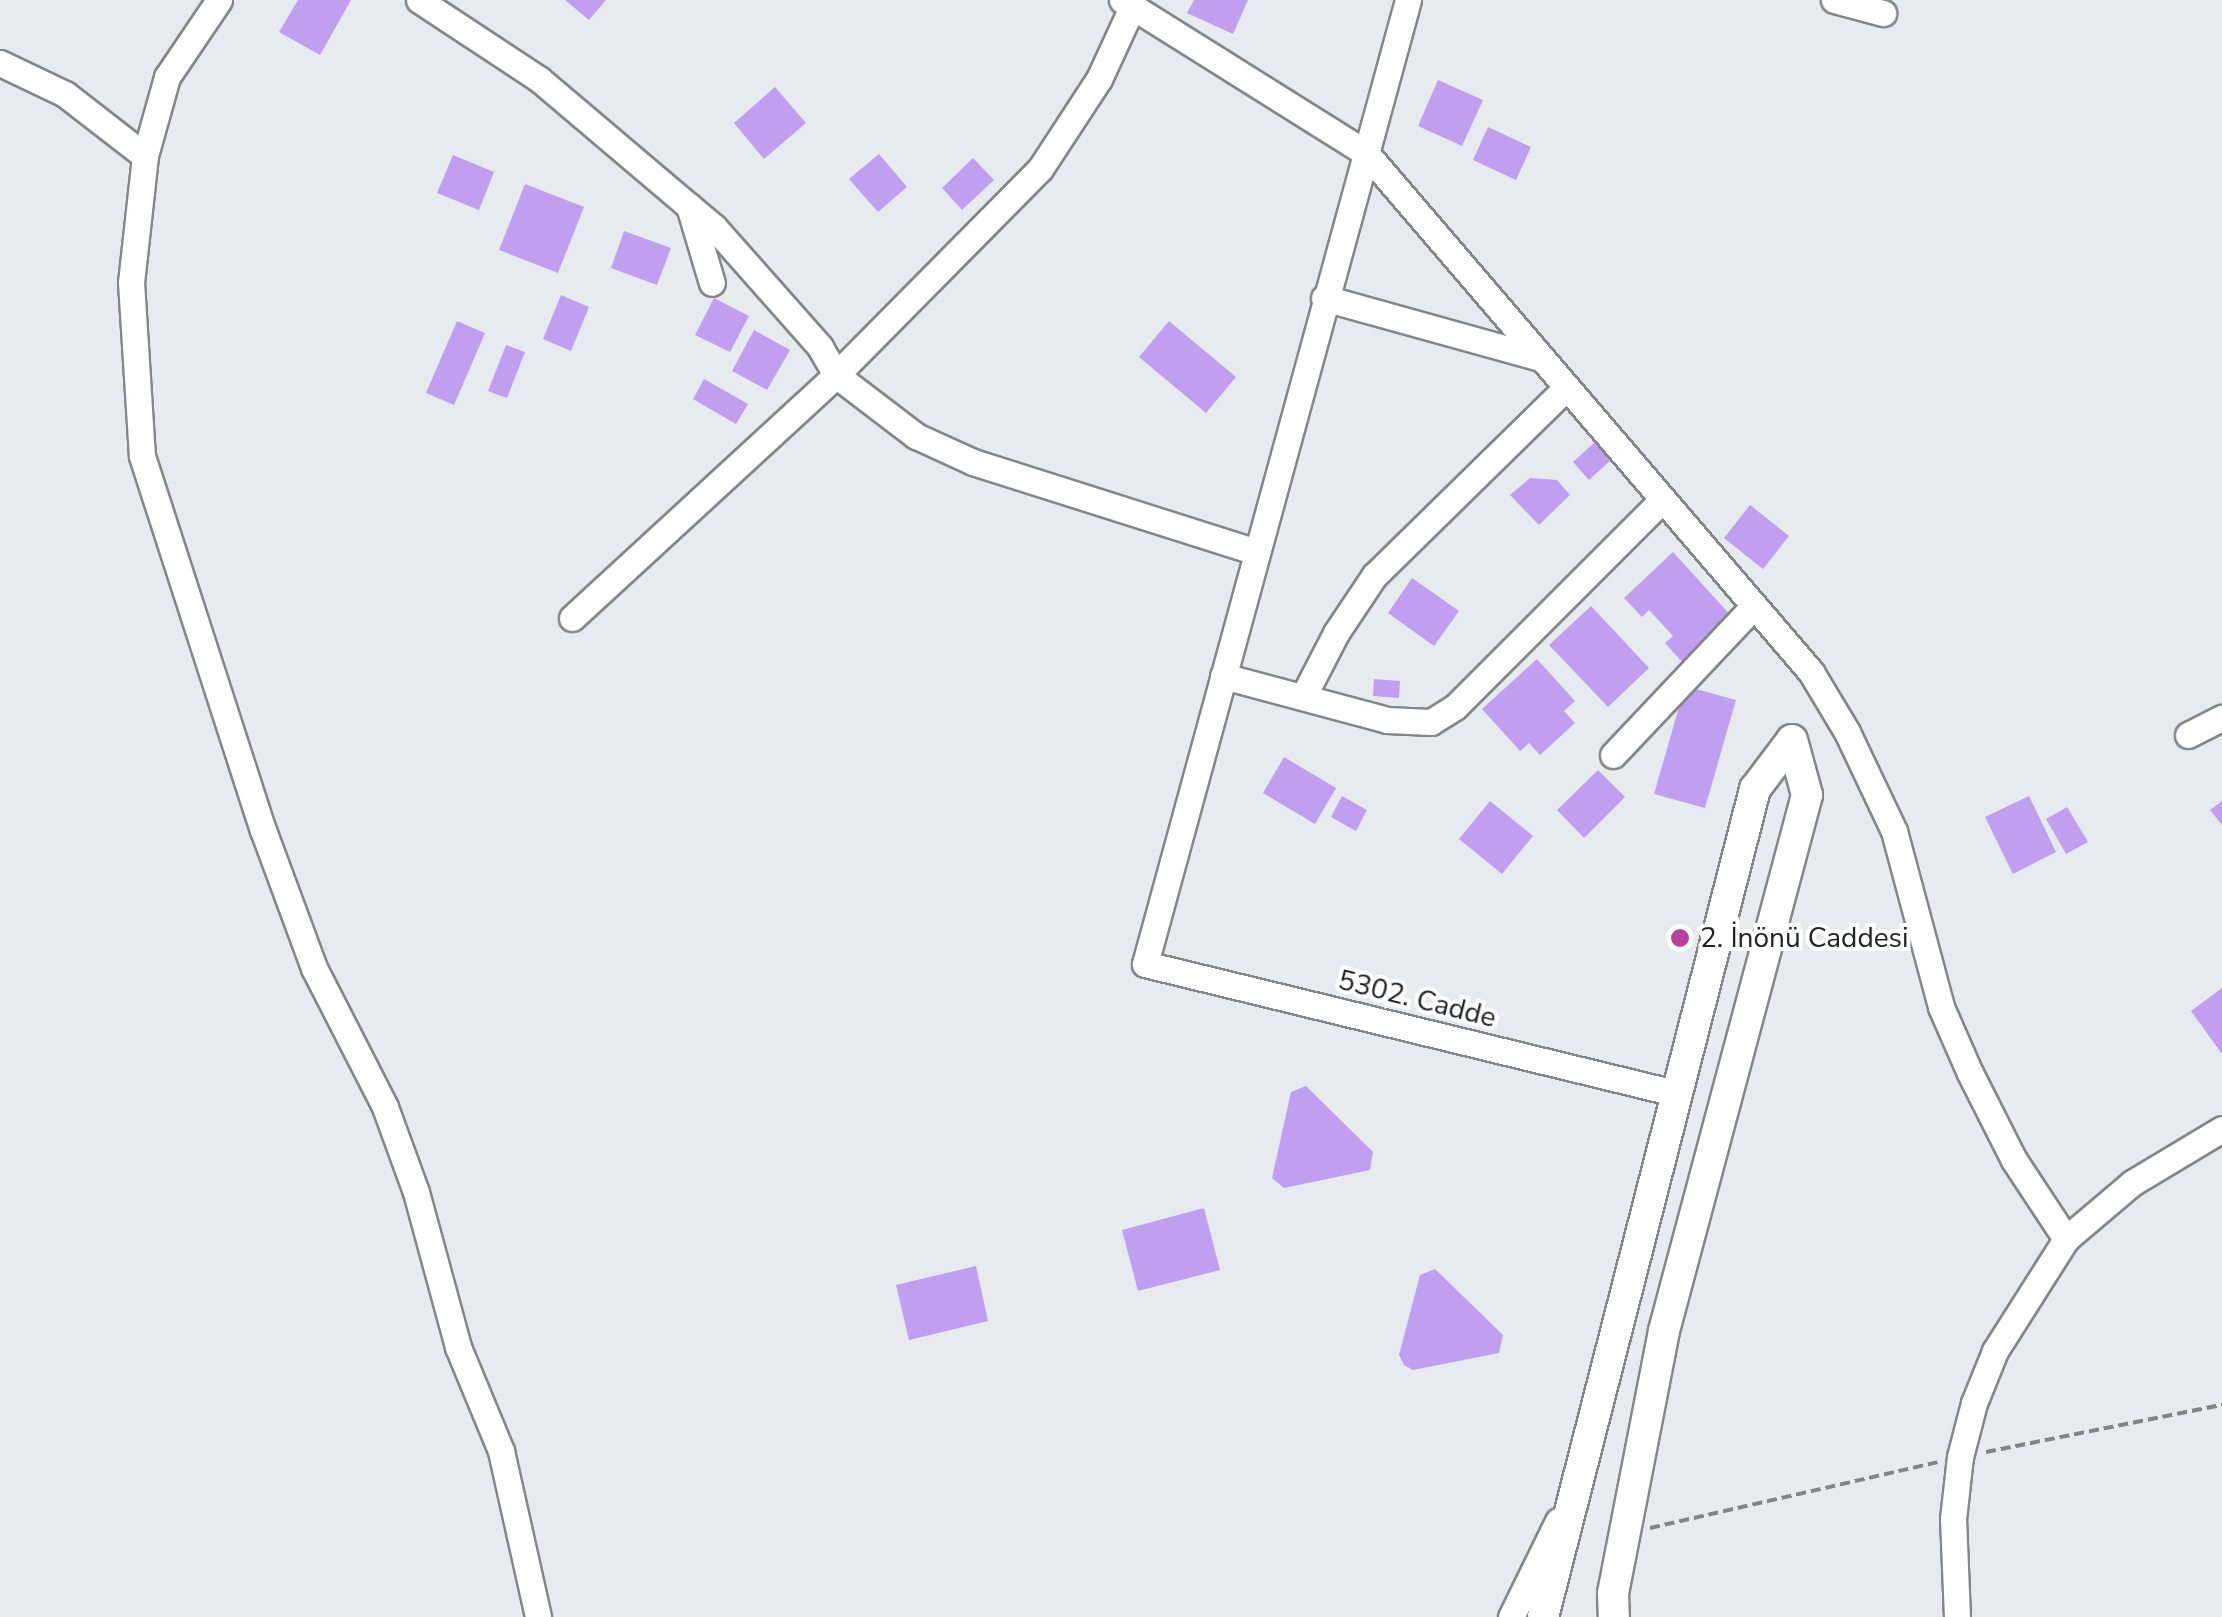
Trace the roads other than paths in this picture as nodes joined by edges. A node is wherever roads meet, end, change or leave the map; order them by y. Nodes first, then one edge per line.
1 (218, 0) edge
2 (419, 0) edge
3 (1408, 0) edge
4 (1834, 0) edge
5 (1127, 3) edge
6 (1883, 13) dead end
7 (0, 63) edge
8 (1366, 153) junction
9 (145, 156) junction
10 (688, 206) junction
11 (712, 283) dead end
12 (1324, 298) junction
13 (1540, 358) junction
14 (836, 375) junction
15 (1565, 389) junction
16 (1662, 500) junction
17 (1256, 552) junction
18 (1752, 608) junction
19 (572, 618) dead end
20 (1223, 676) junction
21 (1302, 697) junction
22 (2222, 718) edge
23 (2188, 735) dead end
24 (1613, 755) dead end
25 (1675, 1093) junction
26 (1724, 1104) junction
27 (2222, 1129) edge
28 (2066, 1239) junction
29 (1571, 1494) junction
30 (538, 1617) edge
31 (1511, 1617) edge
32 (1542, 1617) edge
33 (1614, 1617) edge
34 (1957, 1617) edge

1 - 9 street
2 - 10 street
3 - 8 street
4 - 6 street
5 - 8 street
5 - 14 street
7 - 9 street
8 - 12 street
8 - 13 street
9 - 30 street
10 - 11 street
10 - 14 street
12 - 13 street
12 - 17 street
13 - 15 street
14 - 17 street
14 - 19 street
15 - 16 street
15 - 21 street
16 - 18 street
16 - 21 street
17 - 20 street
18 - 24 street
18 - 28 street
20 - 21 street
20 - 25 street, 5302. Cadde
22 - 23 street
25 - 26 main road
25 - 26 main road
25 - 29 main road
26 - 33 main road
27 - 28 street
28 - 34 street
29 - 31 street
29 - 32 main road

